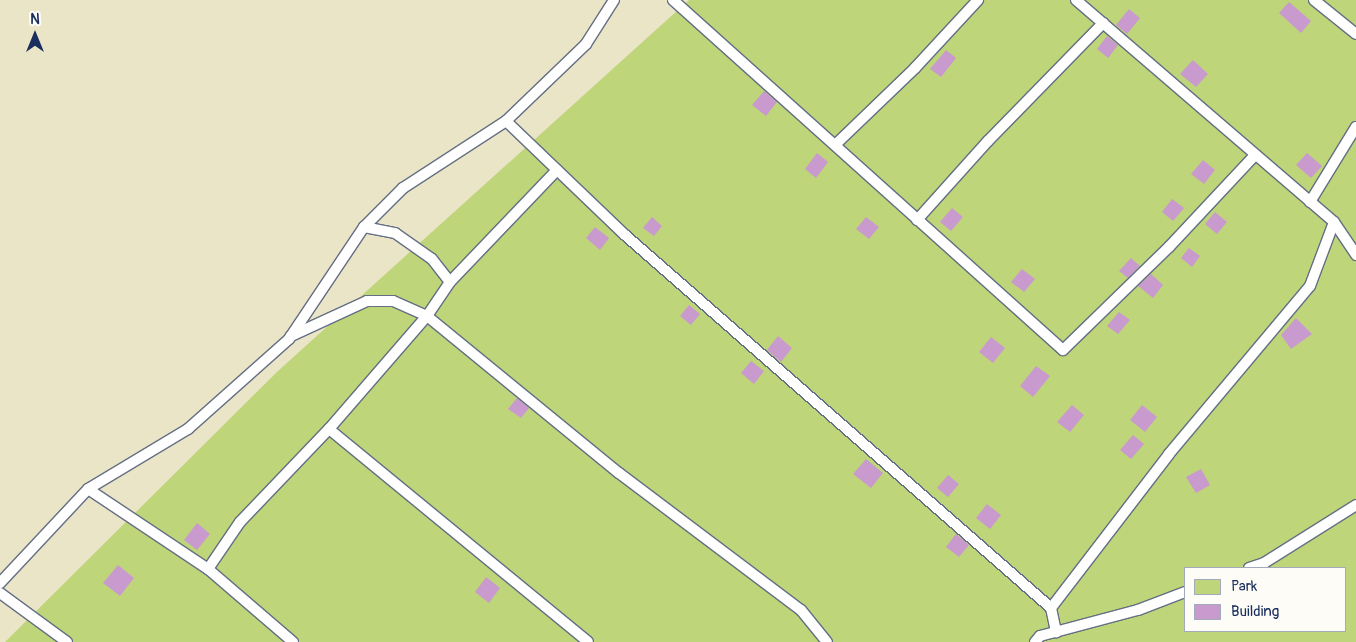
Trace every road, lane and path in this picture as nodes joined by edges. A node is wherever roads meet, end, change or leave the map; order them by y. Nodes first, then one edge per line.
1 (614, 0) edge
2 (673, 0) edge
3 (978, 0) edge
4 (1076, 0) edge
5 (1314, 0) edge
6 (1103, 23) junction
7 (1356, 34) edge
8 (506, 121) junction
9 (1356, 127) edge
10 (834, 145) junction
11 (1254, 155) junction
12 (557, 170) junction
13 (1310, 202) junction
14 (917, 220) junction
15 (1334, 222) junction
16 (364, 227) junction
17 (1356, 254) edge
18 (450, 282) junction
19 (428, 316) junction
20 (291, 336) junction
21 (329, 429) junction
22 (88, 489) junction
23 (1356, 505) edge
24 (1252, 567) edge
25 (208, 569) junction
26 (0, 583) edge
27 (1184, 592) edge
28 (0, 593) edge
29 (1052, 608) junction
30 (1056, 632) junction
31 (67, 642) edge
32 (293, 642) edge
33 (588, 642) edge
34 (827, 642) edge
35 (1035, 642) edge

1 - 8 lane
2 - 10 lane
3 - 10 lane
4 - 6 lane
5 - 7 lane
6 - 11 lane
6 - 14 lane
8 - 12 lane
8 - 16 lane
9 - 13 lane
10 - 14 lane
11 - 13 lane
11 - 14 lane
12 - 18 lane
12 - 29 lane
13 - 15 lane
15 - 17 lane
15 - 29 lane
16 - 18 lane
16 - 20 lane
18 - 19 lane
19 - 20 lane
19 - 21 lane
19 - 34 lane
20 - 22 lane
21 - 25 lane
21 - 33 lane
22 - 25 lane
22 - 26 lane
23 - 24 lane
25 - 32 lane
27 - 30 lane
28 - 31 lane
29 - 30 lane
30 - 35 lane

